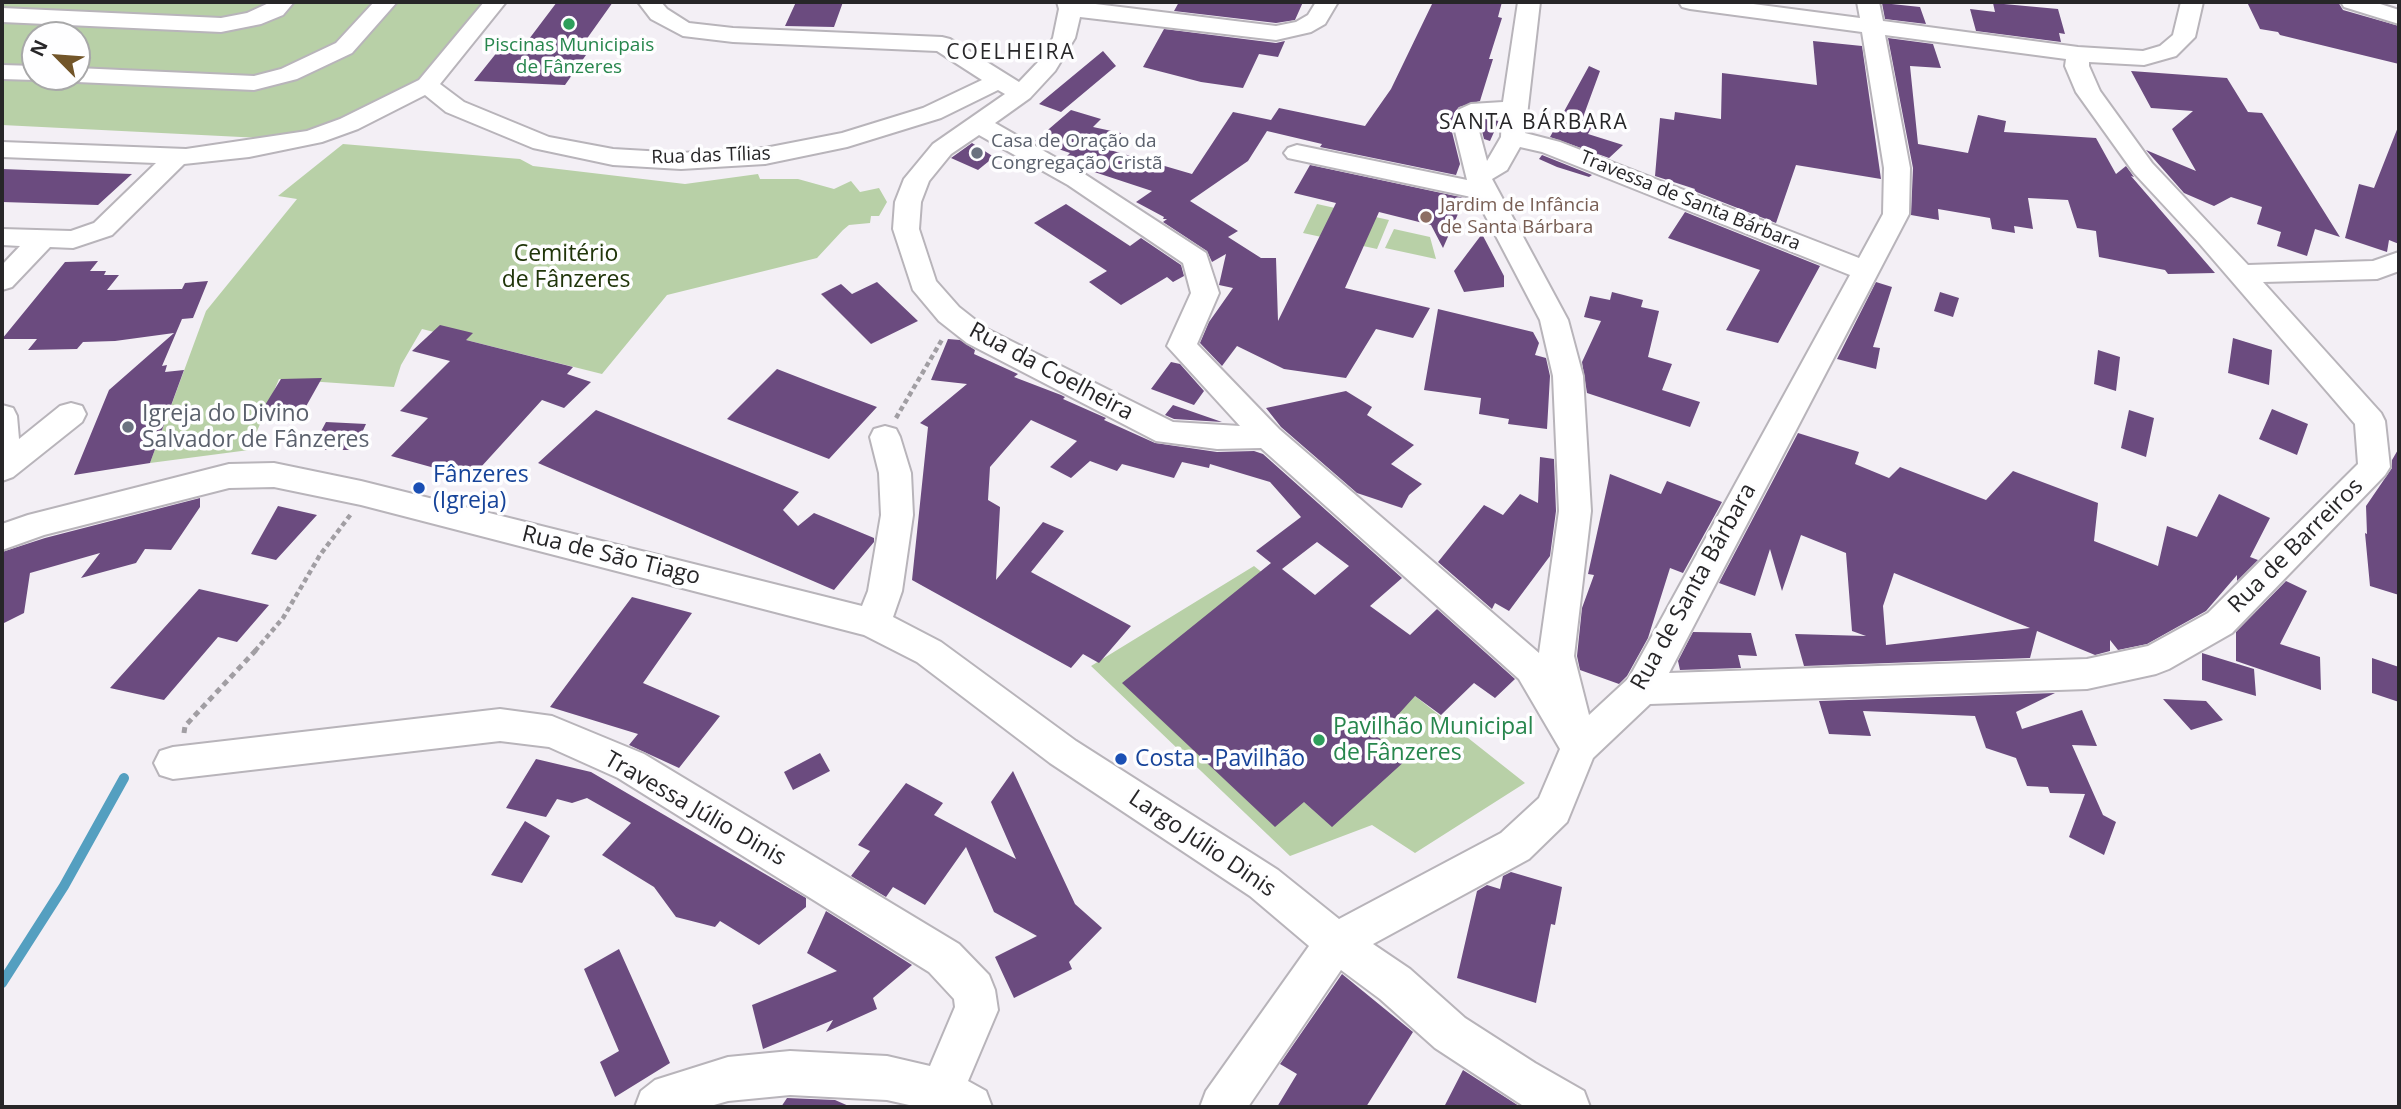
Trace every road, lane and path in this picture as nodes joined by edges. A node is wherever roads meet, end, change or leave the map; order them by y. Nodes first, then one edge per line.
1 (283, 2) edge
2 (386, 2) edge
3 (495, 2) edge
4 (649, 2) edge
5 (1327, 2) edge
6 (1529, 2) edge
7 (1690, 2) edge
8 (2192, 2) edge
9 (2352, 2) edge
10 (1069, 5) edge
11 (1869, 13) edge
12 (2, 15) edge
13 (2399, 17) edge
14 (2078, 54) junction
15 (2, 72) edge
16 (21, 73) edge
17 (91, 76) edge
18 (427, 85) junction
19 (1010, 87) junction
20 (1514, 109) junction
21 (978, 124) junction
22 (1513, 137) junction
23 (2, 149) edge
24 (1297, 153) dead end
25 (178, 156) junction
26 (1482, 184) junction
27 (2, 237) edge
28 (44, 238) junction
29 (2399, 261) edge
30 (1865, 271) junction
31 (2241, 274) junction
32 (2, 281) edge
33 (955, 319) junction
34 (3, 432) edge
35 (885, 437) joint
36 (1268, 437) junction
37 (2, 469) edge
38 (367, 494) junction
39 (2, 537) edge
40 (873, 623) junction
41 (1642, 689) junction
42 (1578, 748) junction
43 (1063, 752) joint
44 (177, 762) joint
45 (1336, 942) junction
46 (956, 1099) edge
47 (657, 1107) edge
48 (1222, 1107) edge
49 (1568, 1107) edge

1 - 12 street
2 - 17 street
3 - 18 street
4 - 19 street
5 - 10 street
6 - 20 street
7 - 11 street
8 - 14 street
9 - 13 street
10 - 19 street
11 - 14 street
11 - 30 street, Rua de Santa Bárbara
14 - 31 street, Rua de Barreiros
15 - 16 street
18 - 19 street, Rua das Tílias
18 - 25 street
19 - 21 street, Rua da Coelheira
20 - 22 street
20 - 26 street
21 - 33 street, Rua da Coelheira
21 - 36 street
22 - 26 street
22 - 30 street, Travessa de Santa Bárbara
23 - 25 street
24 - 26 street
25 - 28 street
26 - 42 street
27 - 28 street
28 - 32 street
29 - 31 street
30 - 41 street, Rua de Santa Bárbara
31 - 41 street, Rua de Barreiros
33 - 35 path
33 - 36 street, Rua da Coelheira
34 - 37 street
35 - 40 street
36 - 42 street
38 - 39 street, Rua de São Tiago
38 - 40 street, Rua de São Tiago
38 - 44 path
40 - 43 street, Rua de São Tiago
41 - 42 street, Rua de Santa Bárbara
42 - 45 street, Rua de Santa Bárbara
43 - 45 street, Largo Júlio Dinis
44 - 46 street, Travessa Júlio Dinis
45 - 48 street, Rua de Santa Bárbara
45 - 49 street, Largo Júlio Dinis
46 - 47 street

